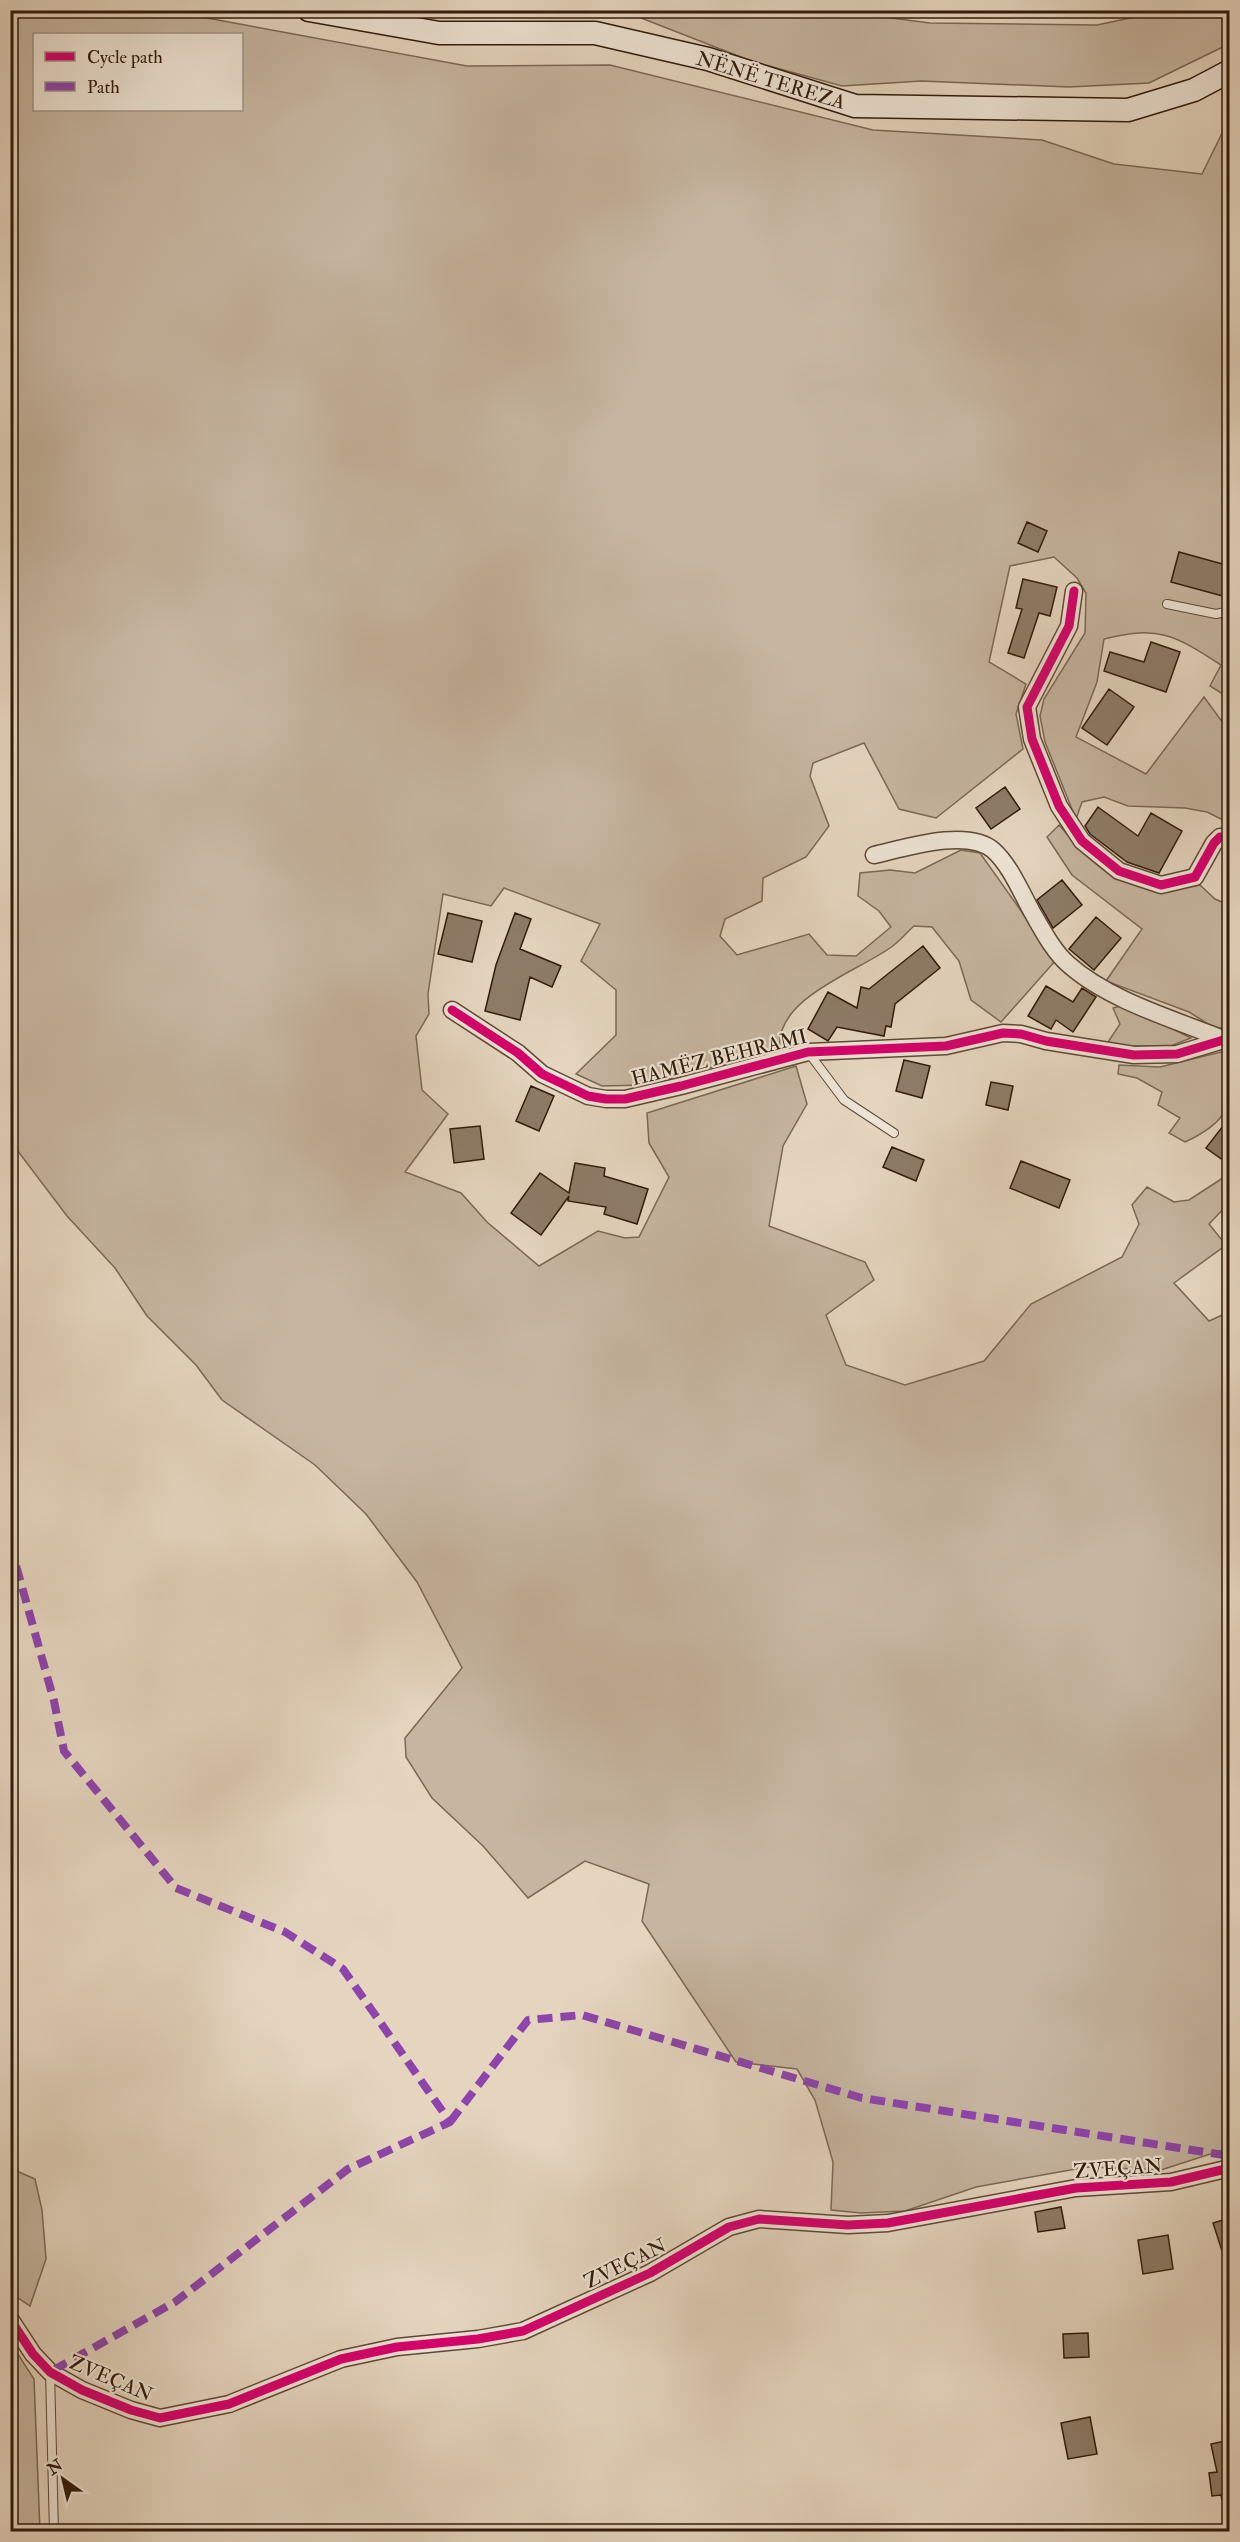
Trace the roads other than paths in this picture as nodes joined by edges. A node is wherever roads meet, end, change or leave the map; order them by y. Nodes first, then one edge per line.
1 (309, 10) edge
2 (1230, 71) edge
3 (1074, 591) dead end
4 (1167, 604) dead end
5 (1230, 611) edge
6 (1230, 838) edge
7 (874, 855) dead end
8 (452, 1010) dead end
9 (1226, 1039) edge
10 (808, 1052) junction
11 (894, 1133) dead end
12 (1230, 2168) edge
13 (10, 2319) edge
14 (50, 2372) junction
15 (54, 2532) edge

1 - 2 main road, NËNË TEREZA
3 - 6 street
4 - 5 lane
7 - 9 street, HAMËZ BEHRAMI
8 - 10 street, HAMËZ BEHRAMI
9 - 10 street, HAMËZ BEHRAMI
10 - 11 lane, HAMËZ BEHRAMI
12 - 14 street, ZVEÇAN
13 - 14 street
14 - 15 lane

